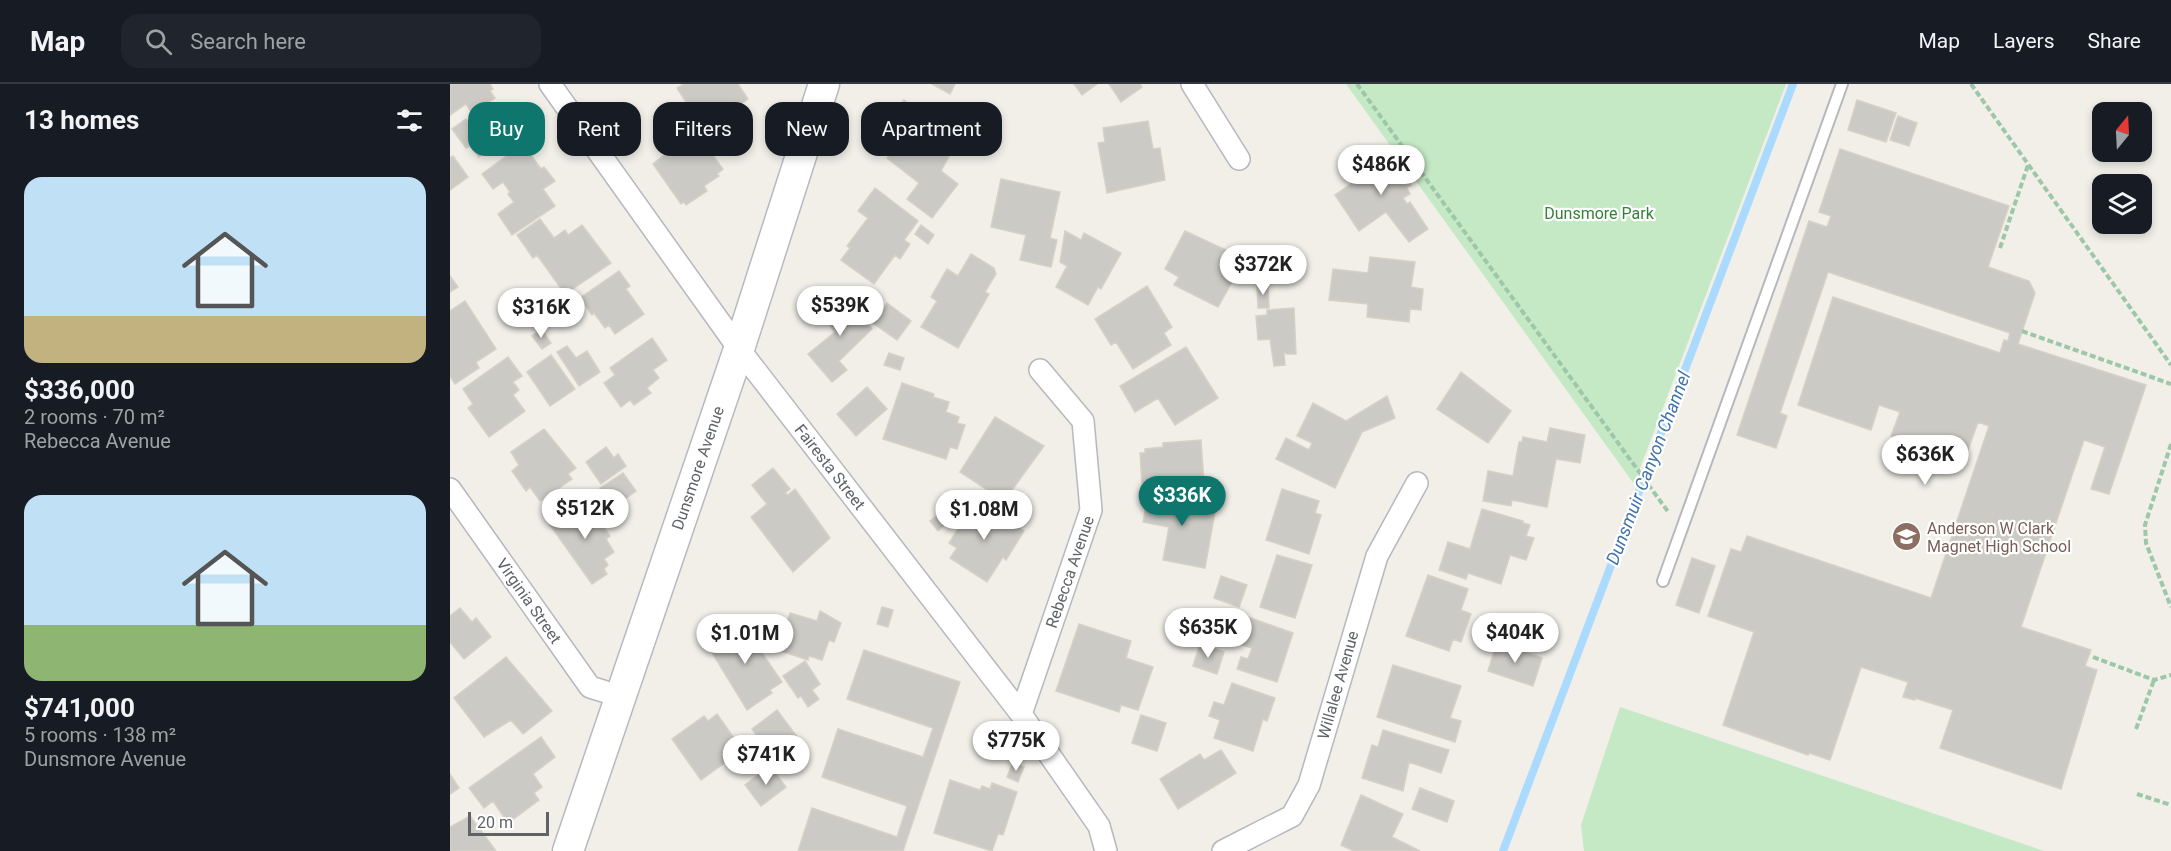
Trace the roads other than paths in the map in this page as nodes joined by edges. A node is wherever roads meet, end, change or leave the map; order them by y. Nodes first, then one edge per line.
1 (550, 84) edge
2 (824, 84) edge
3 (1192, 84) edge
4 (1842, 84) edge
5 (1239, 159) dead end
6 (739, 349) junction
7 (1040, 370) dead end
8 (1417, 483) dead end
9 (450, 489) edge
10 (1663, 581) dead end
11 (619, 696) junction
12 (1021, 714) junction
13 (1099, 826) junction
14 (568, 851) edge
15 (1090, 851) edge
16 (1106, 851) edge
17 (1223, 851) edge

1 - 6 street, Fairesta Street
2 - 6 street, Dunsmore Avenue
3 - 5 street
4 - 10 lane
6 - 11 street, Dunsmore Avenue
6 - 12 street, Fairesta Street
7 - 12 street, Rebecca Avenue
8 - 17 street, Willalee Avenue
9 - 11 street, Virginia Street
11 - 14 street, Dunsmore Avenue
12 - 13 street, Fairesta Street
13 - 15 street
13 - 16 street, Fairesta Street

